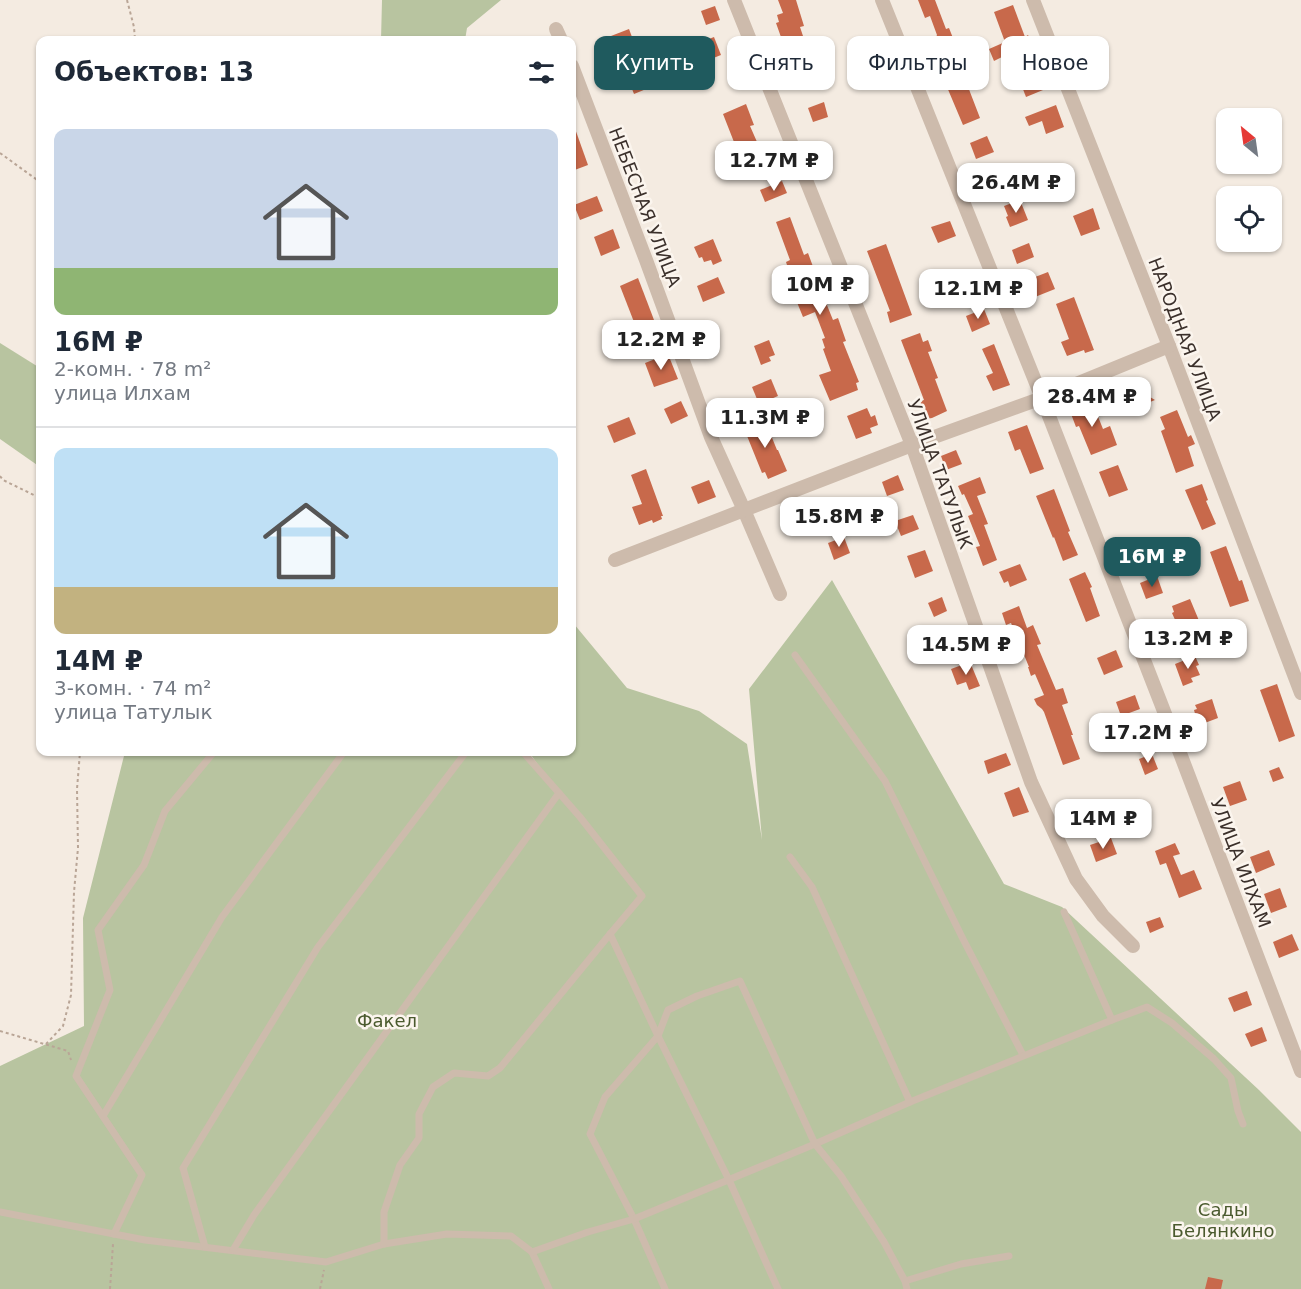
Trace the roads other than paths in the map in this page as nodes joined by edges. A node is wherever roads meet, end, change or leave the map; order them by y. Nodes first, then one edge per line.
1 (734, 0) edge
2 (882, 0) edge
3 (1033, 0) edge
4 (577, 95) edge
5 (1169, 346) junction
6 (1042, 398) junction
7 (912, 445) junction
8 (744, 510) junction
9 (615, 560) dead end
10 (780, 594) dead end
11 (795, 655) dead end
12 (1301, 693) edge
13 (211, 756) edge
14 (341, 756) edge
15 (463, 756) edge
16 (527, 756) edge
17 (559, 793) junction
18 (790, 857) dead end
19 (1064, 912) dead end
20 (610, 934) junction
21 (1133, 946) dead end
22 (1112, 1020) junction
23 (658, 1036) junction
24 (1023, 1055) junction
25 (1301, 1071) edge
26 (910, 1102) junction
27 (103, 1116) junction
28 (1243, 1124) dead end
29 (815, 1144) junction
30 (729, 1180) junction
31 (0, 1212) edge
32 (634, 1220) junction
33 (114, 1234) junction
34 (384, 1244) junction
35 (205, 1247) junction
36 (233, 1250) junction
37 (532, 1252) junction
38 (1010, 1256) dead end
39 (905, 1281) junction
40 (549, 1289) edge
41 (665, 1289) edge
42 (778, 1289) edge
43 (907, 1289) edge

1 - 7 street, УЛИЦА ТАТУЛЫК
2 - 6 street, УЛИЦА ИЛХАМ
3 - 5 street, НАРОДНАЯ УЛИЦА
4 - 8 street, НЕБЕСНАЯ УЛИЦА
5 - 6 street
5 - 12 street, НАРОДНАЯ УЛИЦА
6 - 7 street
6 - 25 street, УЛИЦА ИЛХАМ
7 - 8 street
7 - 21 street, УЛИЦА ТАТУЛЫК
8 - 9 street
8 - 10 street, НЕБЕСНАЯ УЛИЦА
11 - 24 lane
13 - 27 lane
14 - 27 lane
15 - 35 lane
16 - 17 lane
17 - 20 lane
17 - 36 lane
18 - 26 lane
19 - 22 lane
20 - 23 lane
20 - 34 lane
22 - 24 lane
22 - 28 lane
23 - 29 lane
23 - 30 lane
23 - 32 lane
24 - 26 lane
26 - 29 lane
27 - 33 lane
29 - 30 lane
29 - 39 lane
30 - 32 lane
30 - 42 lane
31 - 33 lane
32 - 37 lane
32 - 41 lane
33 - 35 lane
34 - 36 lane
34 - 37 lane
35 - 36 lane
37 - 40 lane
38 - 39 lane
39 - 43 lane

